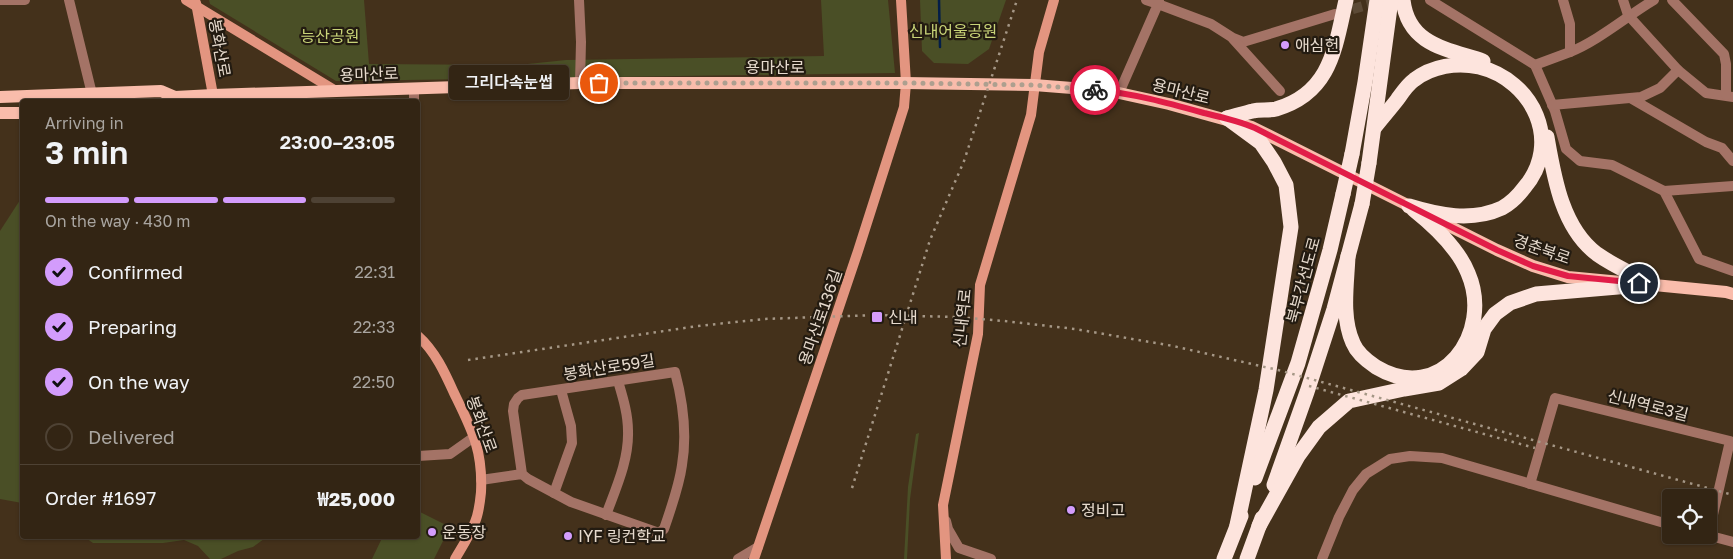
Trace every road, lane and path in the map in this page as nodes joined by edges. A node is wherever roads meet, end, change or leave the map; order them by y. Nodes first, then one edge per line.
1 (0, 0) edge
2 (25, 0) edge
3 (69, 0) edge
4 (186, 0) edge
5 (579, 0) edge
6 (901, 0) edge
7 (1054, 0) edge
8 (1146, 0) edge
9 (1346, 0) edge
10 (1377, 0) edge
11 (1391, 0) edge
12 (1403, 0) edge
13 (1430, 0) edge
14 (1563, 0) edge
15 (1623, 0) edge
16 (1654, 0) edge
17 (1672, 0) edge
18 (1159, 2) edge
19 (196, 3) edge
20 (1335, 14) tunnel mouth
21 (1628, 15) junction
22 (1233, 38) junction
23 (1570, 52) junction
24 (1535, 65) junction
25 (1678, 70) junction
26 (580, 83) junction
27 (906, 83) junction
28 (1034, 85) junction
29 (336, 91) junction
30 (1280, 92) dead end
31 (1119, 93) junction
32 (92, 94) junction
33 (414, 95) edge
34 (1730, 96) edge
35 (0, 98) edge
36 (214, 98) edge
37 (172, 99) edge
38 (1632, 99) junction
39 (1552, 106) junction
40 (0, 113) edge
41 (20, 113) edge
42 (1227, 118) junction
43 (1375, 126) junction
44 (1733, 160) edge
45 (1357, 180) joint
46 (1733, 186) edge
47 (1664, 190) junction
48 (1409, 206) junction
49 (1348, 256) junction
50 (1733, 271) edge
51 (1653, 284) junction
52 (1733, 294) edge
53 (420, 338) edge
54 (618, 381) junction
55 (561, 390) junction
56 (474, 437) junction
57 (420, 456) edge
58 (522, 474) junction
59 (481, 480) junction
60 (1530, 484) junction
61 (554, 493) junction
62 (1717, 496) edge
63 (943, 505) junction
64 (606, 514) junction
65 (1662, 522) edge
66 (1238, 525) junction
67 (1259, 526) junction
68 (1717, 537) edge
69 (1733, 542) edge
70 (758, 546) junction
71 (455, 559) edge
72 (738, 559) edge
73 (754, 559) edge
74 (946, 559) edge
75 (992, 559) edge
76 (1224, 559) edge
77 (1247, 559) edge
78 (1322, 559) edge

1 - 2 street
3 - 32 street
4 - 19 street
5 - 26 street
6 - 27 street, 용마산로136길
7 - 28 street, 신내역로
8 - 18 street
9 - 42 highway
10 - 66 highway, 북부간선도로, bridge
11 - 43 highway
12 - 51 highway
13 - 24 street
14 - 23 street
15 - 21 street
16 - 21 street
17 - 34 street
18 - 22 street
18 - 31 street
19 - 29 street
19 - 36 street, 봉화산로
20 - 22 street
21 - 23 street
21 - 25 street
22 - 30 street
23 - 24 street
24 - 39 street
25 - 34 street
25 - 38 street
26 - 27 main road, 용마산로
26 - 33 main road, 용마산로
27 - 28 main road, 용마산로
27 - 70 street, 용마산로136길
28 - 31 main road, 용마산로
28 - 63 street, 신내역로
29 - 33 main road, 용마산로
29 - 36 main road, 용마산로
31 - 42 main road, 용마산로
32 - 35 main road, 용마산로
32 - 37 main road, 용마산로
36 - 37 main road, 용마산로
38 - 39 street
38 - 44 street
39 - 47 street
40 - 41 main road
42 - 45 main road, 용마산로
42 - 66 highway
43 - 48 highway
43 - 49 highway, bridge
45 - 48 main road, 경춘북로
46 - 47 street
47 - 50 street
48 - 49 highway
48 - 51 main road, 경춘북로
49 - 67 highway
51 - 52 main road, 경춘북로
51 - 67 highway
53 - 56 street, 봉화산로
54 - 55 street, 봉화산로59길
54 - 64 street
54 - 64 street, 봉화산로59길
55 - 58 street, 봉화산로59길
55 - 61 street
56 - 57 street
56 - 59 street, 봉화산로
58 - 59 street
58 - 61 street, 봉화산로59길
59 - 71 street, 봉화산로
60 - 62 street, 신내역로3길
60 - 65 street
60 - 78 street
61 - 64 street, 봉화산로59길
63 - 74 street, 신내역로
63 - 75 street
66 - 76 highway, 북부간선도로
67 - 77 highway
68 - 69 street, 신내역로3길
70 - 72 street
70 - 73 street, 용마산로136길

